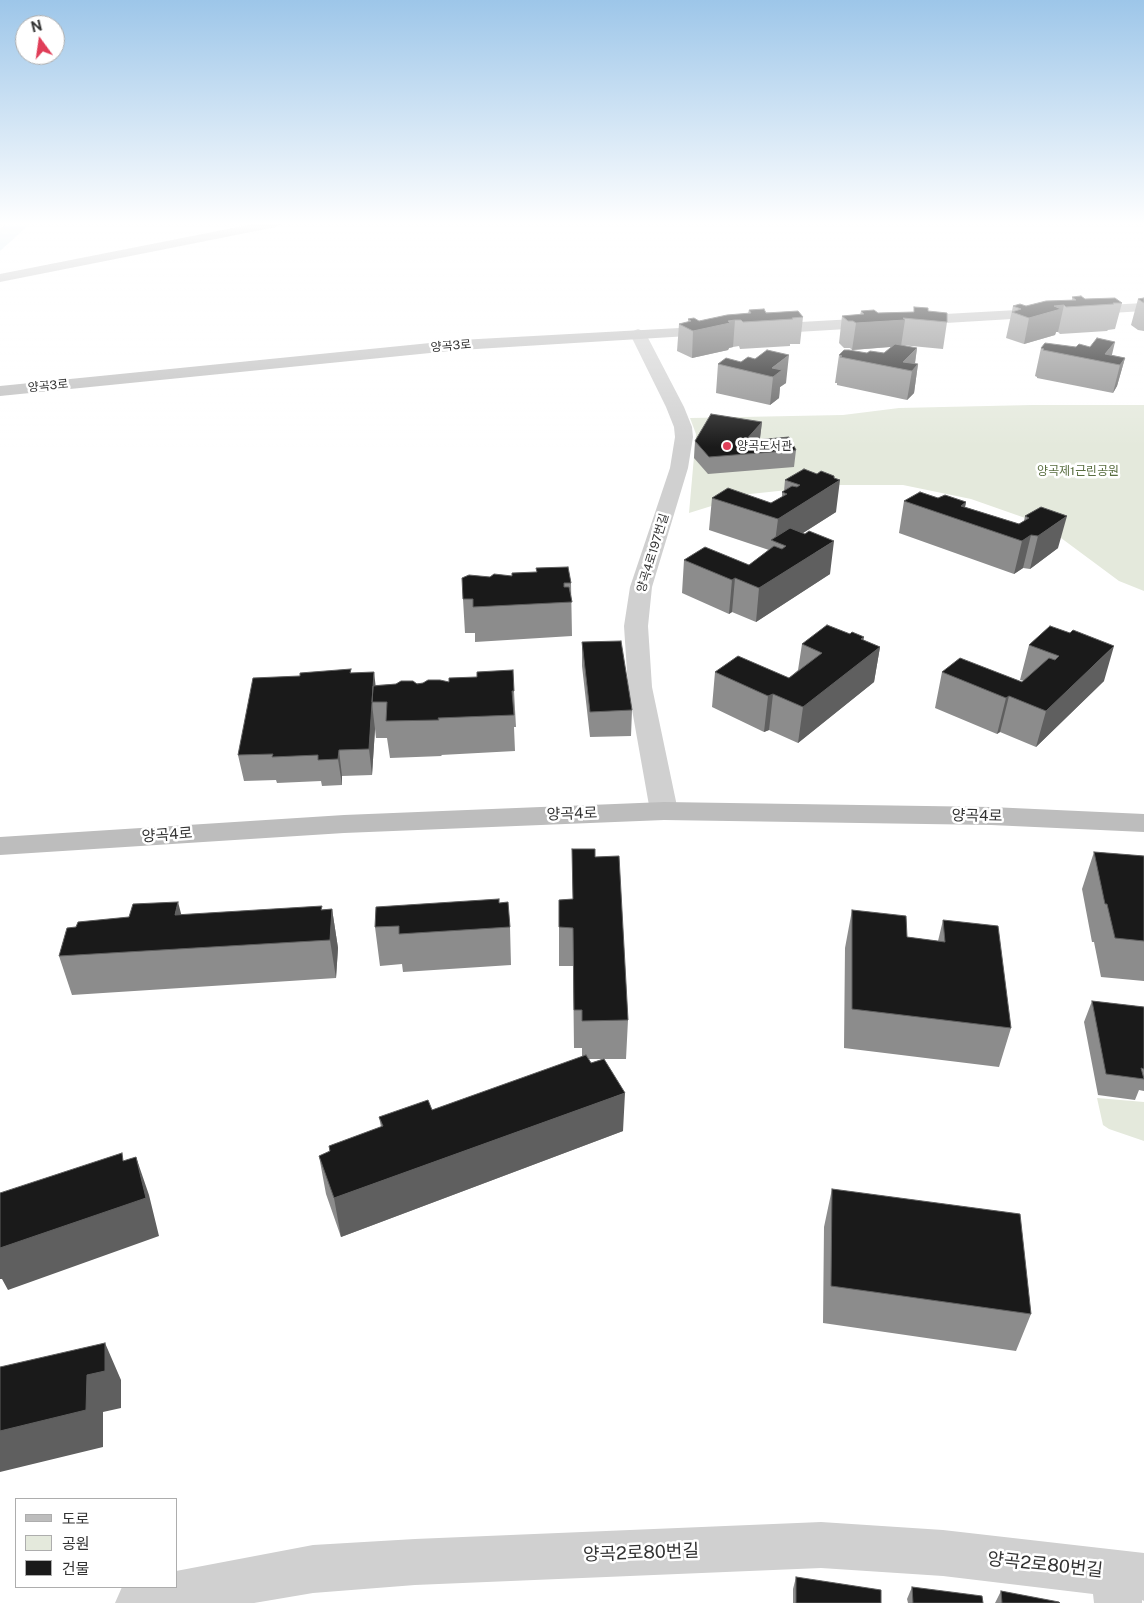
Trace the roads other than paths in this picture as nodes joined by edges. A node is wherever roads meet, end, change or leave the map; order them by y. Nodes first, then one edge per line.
1 (1144, 307) edge
2 (752, 329) edge
3 (733, 330) edge
4 (638, 334) junction
5 (0, 391) edge
6 (664, 811) junction
7 (1144, 823) edge
8 (0, 846) edge
9 (1125, 1584) edge
10 (139, 1603) edge

1 - 2 street
3 - 4 street, 양곡3로
4 - 5 street, 양곡3로
4 - 6 street, 양곡4로197번길
6 - 7 street, 양곡4로
6 - 8 street, 양곡4로
9 - 10 street, 양곡2로80번길

